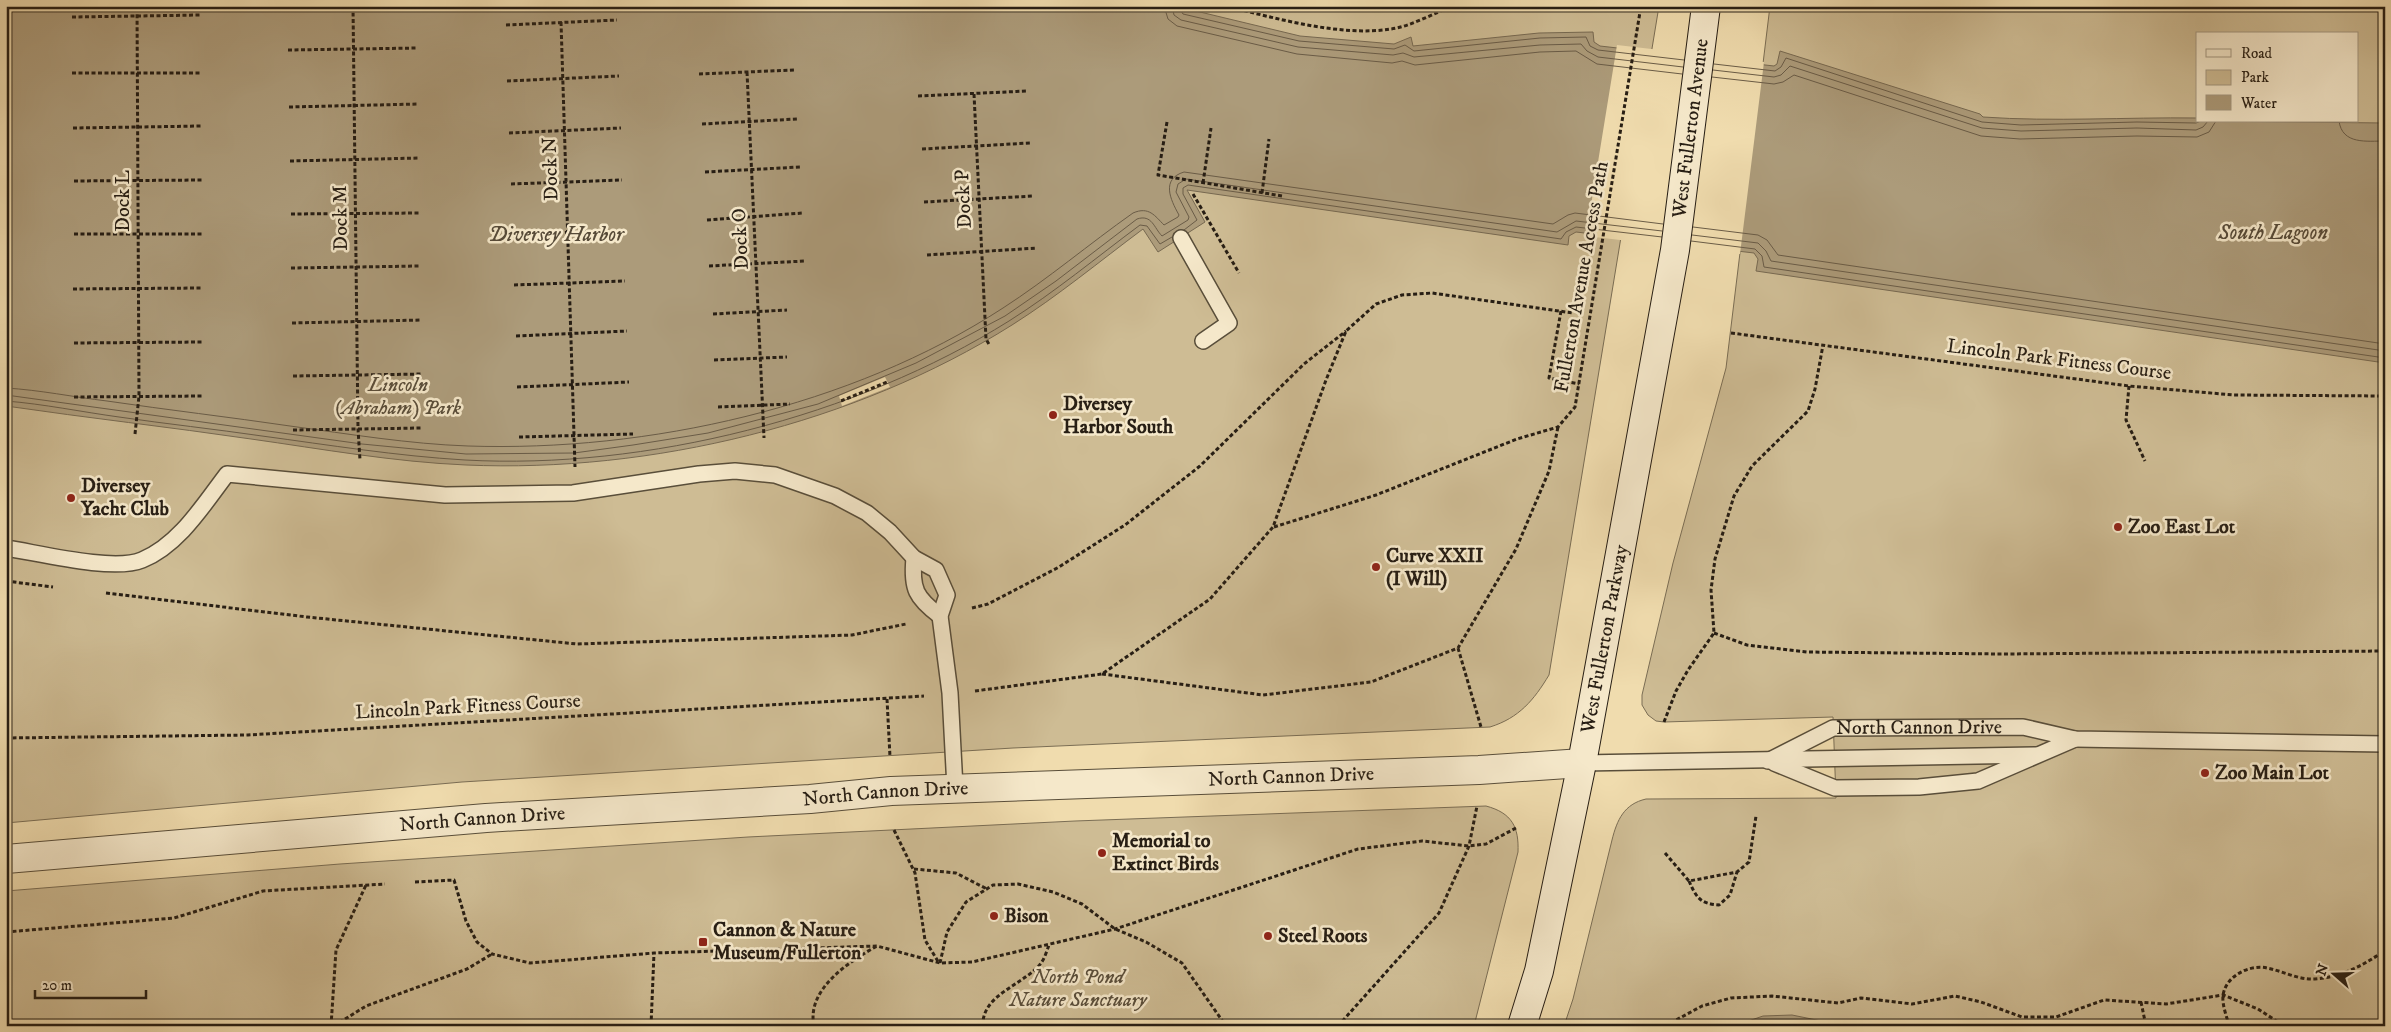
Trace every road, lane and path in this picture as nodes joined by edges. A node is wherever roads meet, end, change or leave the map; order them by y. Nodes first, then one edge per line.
1 (137, 6) edge
2 (353, 6) edge
3 (1225, 6) edge
4 (1452, 6) edge
5 (1641, 6) edge
6 (1706, 6) edge
7 (202, 15) dead end
8 (137, 16) junction
9 (72, 17) dead end
10 (617, 20) dead end
11 (561, 22) junction
12 (506, 25) dead end
13 (354, 48) junction
14 (418, 48) dead end
15 (288, 50) dead end
16 (794, 70) dead end
17 (137, 72) junction
18 (202, 72) dead end
19 (747, 72) junction
20 (72, 73) dead end
21 (699, 74) dead end
22 (619, 76) dead end
23 (563, 78) junction
24 (507, 81) dead end
25 (1028, 92) dead end
26 (974, 94) junction
27 (918, 96) dead end
28 (418, 104) dead end
29 (354, 105) junction
30 (289, 107) dead end
31 (797, 118) dead end
32 (750, 121) junction
33 (1167, 122) dead end
34 (702, 124) dead end
35 (138, 126) junction
36 (202, 126) dead end
37 (73, 128) dead end
38 (622, 128) dead end
39 (1211, 128) dead end
40 (565, 131) junction
41 (509, 133) dead end
42 (1270, 138) dead end
43 (1030, 143) dead end
44 (976, 145) junction
45 (922, 149) dead end
46 (420, 158) dead end
47 (355, 159) junction
48 (290, 161) dead end
49 (800, 166) dead end
50 (752, 170) junction
51 (705, 172) dead end
52 (202, 180) dead end
53 (622, 180) dead end
54 (74, 181) dead end
55 (138, 181) junction
56 (567, 182) junction
57 (1203, 183) junction
58 (511, 184) dead end
59 (1262, 193) junction
60 (1193, 194) dead end
61 (1033, 196) dead end
62 (1282, 196) dead end
63 (979, 199) junction
64 (924, 202) dead end
65 (356, 213) junction
66 (419, 213) dead end
67 (802, 213) dead end
68 (291, 214) dead end
69 (754, 216) junction
70 (707, 220) dead end
71 (624, 231) dead end
72 (568, 232) junction
73 (74, 234) dead end
74 (138, 234) junction
75 (203, 234) dead end
76 (513, 234) dead end
77 (1181, 238) dead end
78 (1036, 248) dead end
79 (1674, 250) joint
80 (982, 251) junction
81 (927, 255) dead end
82 (805, 261) dead end
83 (757, 264) junction
84 (420, 266) dead end
85 (709, 266) dead end
86 (356, 267) junction
87 (291, 268) dead end
88 (1240, 273) dead end
89 (625, 281) dead end
90 (570, 283) junction
91 (514, 285) dead end
92 (138, 288) junction
93 (203, 288) dead end
94 (73, 289) dead end
95 (787, 310) dead end
96 (1560, 311) junction
97 (760, 312) junction
98 (1573, 313) dead end
99 (713, 314) dead end
100 (421, 320) dead end
101 (357, 322) junction
102 (292, 323) dead end
103 (627, 331) dead end
104 (1346, 331) junction
105 (572, 333) junction
106 (1730, 333) dead end
107 (516, 336) dead end
108 (202, 342) dead end
109 (1203, 342) dead end
110 (74, 343) dead end
111 (138, 343) junction
112 (1822, 345) junction
113 (990, 346) dead end
114 (762, 357) junction
115 (787, 357) dead end
116 (714, 360) dead end
117 (423, 374) dead end
118 (358, 375) junction
119 (292, 376) dead end
120 (629, 382) dead end
121 (887, 382) dead end
122 (574, 384) junction
123 (1579, 384) junction
124 (517, 386) dead end
125 (2129, 386) junction
126 (139, 396) junction
127 (202, 396) dead end
128 (2385, 396) edge
129 (74, 397) dead end
130 (841, 401) dead end
131 (790, 404) dead end
132 (764, 405) junction
133 (718, 407) dead end
134 (1558, 427) junction
135 (422, 428) dead end
136 (358, 429) junction
137 (293, 430) dead end
138 (135, 434) dead end
139 (633, 434) dead end
140 (575, 435) junction
141 (519, 437) dead end
142 (764, 438) dead end
143 (361, 455) dead end
144 (2145, 461) dead end
145 (575, 464) dead end
146 (1273, 527) junction
147 (6, 548) edge
148 (914, 558) junction
149 (6, 581) edge
150 (55, 587) dead end
151 (103, 593) dead end
152 (964, 610) dead end
153 (940, 616) junction
154 (913, 622) dead end
155 (1714, 633) junction
156 (1458, 648) junction
157 (2385, 651) edge
158 (1102, 674) junction
159 (970, 692) dead end
160 (931, 695) dead end
161 (887, 698) junction
162 (1664, 722) dead end
163 (1481, 726) dead end
164 (6, 738) edge
165 (2076, 739) junction
166 (2385, 744) edge
167 (2036, 755) junction
168 (890, 757) dead end
169 (1768, 761) junction
170 (1582, 763) junction
171 (955, 788) junction
172 (1477, 806) dead end
173 (1756, 816) dead end
174 (1516, 828) dead end
175 (894, 830) dead end
176 (1469, 846) junction
177 (1665, 853) dead end
178 (6, 859) edge
179 (914, 869) junction
180 (1737, 872) junction
181 (1689, 880) junction
182 (415, 882) dead end
183 (385, 884) dead end
184 (366, 885) junction
185 (987, 889) junction
186 (1115, 929) junction
187 (6, 932) edge
188 (1049, 944) junction
189 (877, 946) junction
190 (2385, 950) edge
191 (654, 953) junction
192 (492, 954) junction
193 (940, 964) junction
194 (2223, 995) junction
195 (2141, 1002) junction
196 (333, 1026) edge
197 (651, 1026) edge
198 (814, 1026) edge
199 (982, 1026) edge
200 (1226, 1026) edge
201 (1338, 1026) edge
202 (1522, 1026) edge
203 (1665, 1026) edge
204 (2146, 1026) edge
205 (2229, 1026) edge
206 (2284, 1026) edge

1 - 8 path, Dock L
2 - 13 path, Dock M
3 - 4 path
5 - 123 path, Fullerton Avenue Access Path
6 - 79 street, West Fullerton Avenue
7 - 8 path
8 - 9 path
8 - 17 path, Dock L
10 - 11 path
11 - 12 path
11 - 23 path, Dock N
13 - 14 path
13 - 15 path
13 - 29 path, Dock M
16 - 19 path
17 - 18 path
17 - 20 path
17 - 35 path, Dock L
19 - 21 path
19 - 32 path, Dock O
22 - 23 path
23 - 24 path
23 - 40 path, Dock N
25 - 26 path
26 - 27 path
26 - 44 path, Dock P
28 - 29 path
29 - 30 path
29 - 47 path, Dock M
31 - 32 path
32 - 34 path
32 - 50 path, Dock O
33 - 57 path
35 - 36 path
35 - 37 path
35 - 55 path, Dock L
38 - 40 path
39 - 57 path
40 - 41 path
40 - 56 path, Dock N
42 - 59 path
43 - 44 path
44 - 45 path
44 - 63 path, Dock P
46 - 47 path
47 - 48 path
47 - 65 path, Dock M
49 - 50 path
50 - 51 path
50 - 69 path, Dock O
52 - 55 path
53 - 56 path
54 - 55 path
55 - 74 path, Dock L
56 - 58 path
56 - 72 path, Dock N
57 - 59 path
59 - 62 path
60 - 88 path
61 - 63 path
63 - 64 path
63 - 80 path, Dock P
65 - 66 path
65 - 68 path
65 - 86 path, Dock M
67 - 69 path
69 - 70 path
69 - 83 path, Dock O
71 - 72 path
72 - 76 path
72 - 90 path, Dock N
73 - 74 path
74 - 75 path
74 - 92 path, Dock L
77 - 109 lane
78 - 80 path
79 - 170 street, West Fullerton Parkway
80 - 81 path
80 - 113 path, Dock P
82 - 83 path
83 - 85 path
83 - 97 path, Dock O
84 - 86 path
86 - 87 path
86 - 101 path, Dock M
89 - 90 path
90 - 91 path
90 - 105 path, Dock N
92 - 93 path
92 - 94 path
92 - 111 path, Dock L
95 - 97 path
96 - 98 path
96 - 104 path
96 - 123 path
97 - 99 path
97 - 114 path, Dock O
100 - 101 path
101 - 102 path
101 - 118 path, Dock M
103 - 105 path
104 - 146 path
104 - 152 path
105 - 107 path
105 - 122 path, Dock N
106 - 112 path, Lincoln Park Fitness Course
108 - 111 path
110 - 111 path
111 - 126 path, Dock L
112 - 125 path, Lincoln Park Fitness Course
112 - 155 path
114 - 115 path
114 - 116 path
114 - 132 path, Dock O
117 - 118 path
118 - 119 path
118 - 136 path, Dock M
120 - 122 path
121 - 130 path
122 - 124 path
122 - 140 path, Dock N
123 - 134 path, Fullerton Avenue Access Path
125 - 128 path, Lincoln Park Fitness Course
125 - 144 path
126 - 127 path
126 - 129 path
126 - 138 path, Dock L
131 - 132 path
132 - 133 path
132 - 142 path, Dock O
134 - 146 path
134 - 156 path
135 - 136 path
136 - 137 path
136 - 143 path, Dock M
139 - 140 path
140 - 141 path
140 - 145 path, Dock N
146 - 158 path
147 - 148 lane
148 - 153 lane
148 - 153 lane
149 - 150 path
151 - 154 path
153 - 171 lane
155 - 157 path
155 - 162 path
156 - 158 path
156 - 163 path
158 - 159 path
160 - 161 path, Lincoln Park Fitness Course
161 - 164 path, Lincoln Park Fitness Course
161 - 168 path
165 - 166 lane, North Cannon Drive
165 - 167 lane, North Cannon Drive
165 - 169 lane, North Cannon Drive
167 - 169 lane, North Cannon Drive
167 - 169 lane, North Cannon Drive
169 - 170 lane, North Cannon Drive
170 - 171 street, North Cannon Drive
170 - 202 street, West Fullerton Parkway
171 - 178 street, North Cannon Drive
172 - 176 path
173 - 180 path
174 - 176 path
175 - 179 path
176 - 186 path
176 - 201 path
177 - 181 path
179 - 185 path
179 - 193 path
180 - 181 path
180 - 181 path
182 - 192 path
183 - 184 path
184 - 187 path
184 - 196 path
185 - 186 path
185 - 193 path
186 - 188 path
186 - 200 path
188 - 193 path
188 - 199 path
189 - 191 path
189 - 193 path
189 - 198 path
190 - 194 path
191 - 192 path
191 - 197 path
192 - 196 path
194 - 195 path
194 - 205 path
194 - 206 path
195 - 203 path
195 - 204 path

